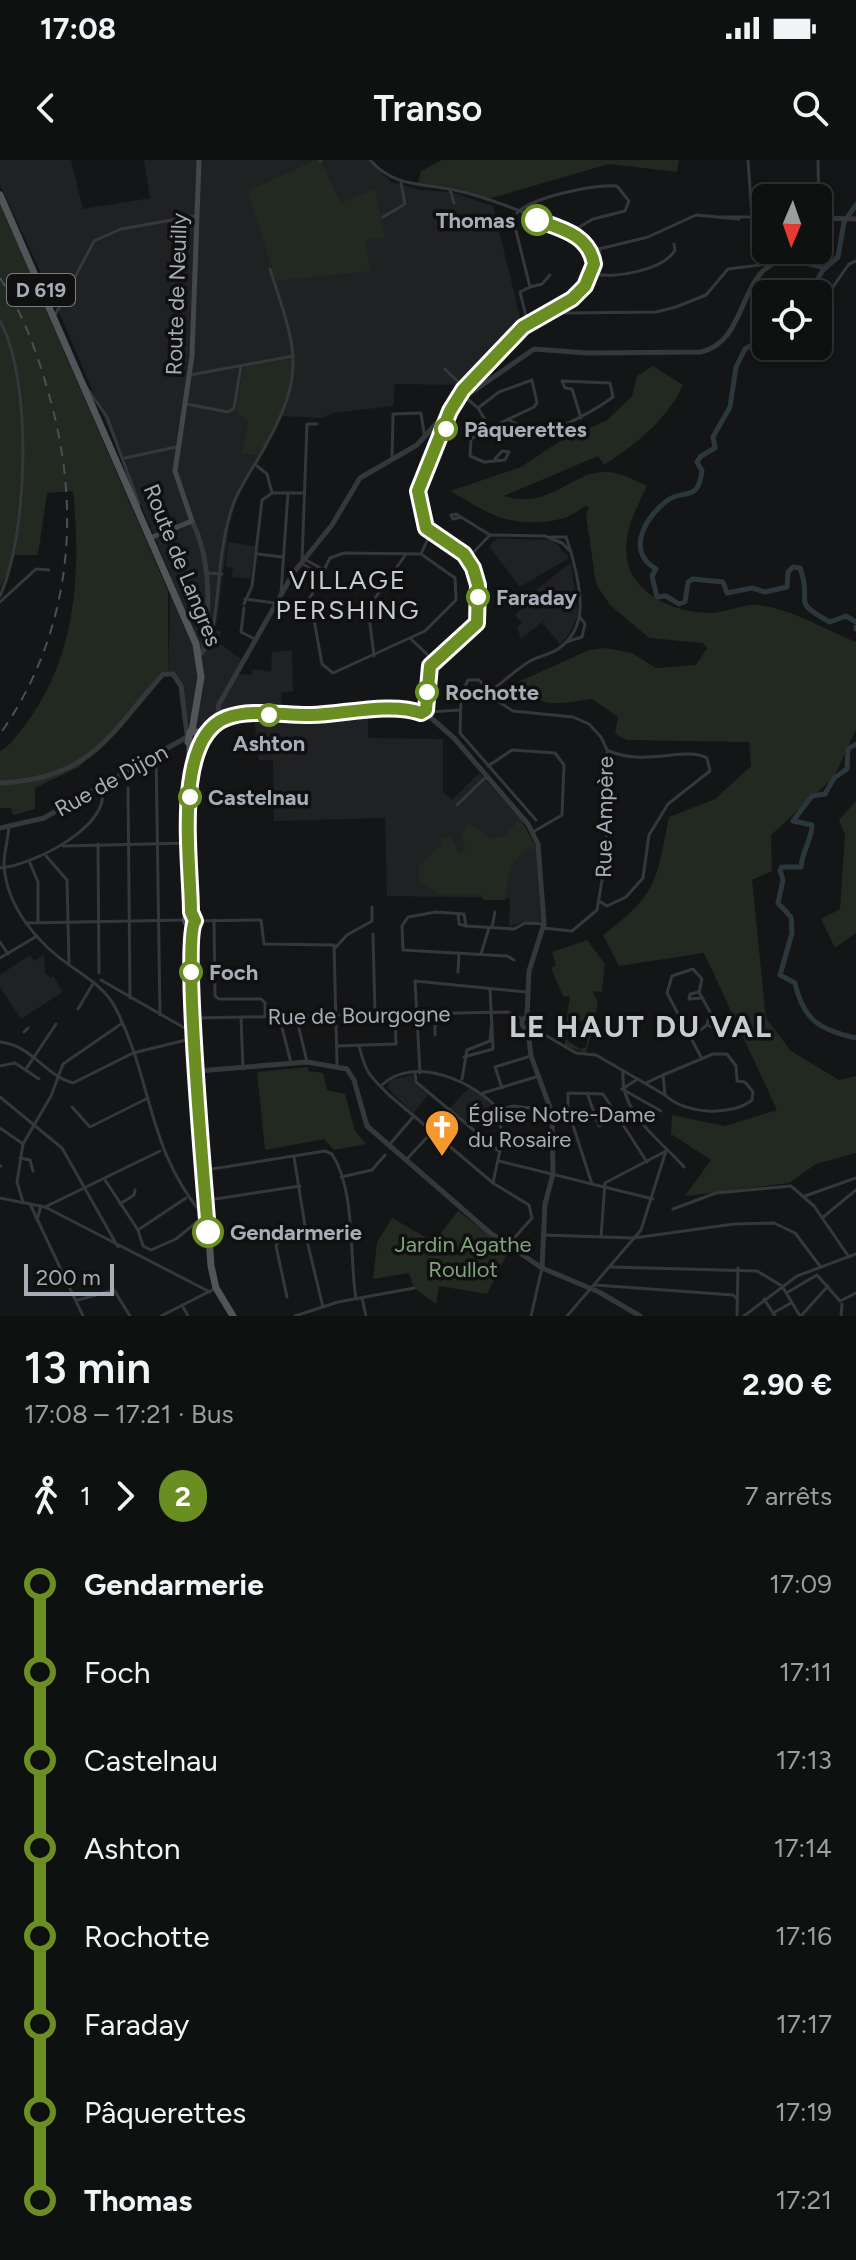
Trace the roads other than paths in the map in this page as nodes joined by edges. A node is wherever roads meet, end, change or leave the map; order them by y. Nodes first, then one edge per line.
1 (199, 160) edge
2 (370, 160) edge
3 (748, 160) edge
4 (818, 160) edge
5 (401, 183) junction
6 (818, 184) edge
7 (450, 190) junction
8 (0, 195) edge
9 (454, 203) dead end
10 (517, 213) junction
11 (195, 216) junction
12 (383, 217) dead end
13 (752, 217) joint
14 (832, 218) edge
15 (852, 218) edge
16 (516, 231) dead end
17 (571, 232) junction
18 (674, 244) dead end
19 (591, 249) junction
20 (599, 249) junction
21 (595, 256) junction
22 (856, 261) edge
23 (803, 264) edge
24 (772, 265) joint
25 (823, 268) dead end
26 (270, 269) dead end
27 (592, 273) junction
28 (550, 275) dead end
29 (530, 287) junction
30 (832, 288) edge
31 (566, 304) junction
32 (559, 307) junction
33 (571, 313) junction
34 (54, 317) junction
35 (0, 321) edge
36 (528, 324) junction
37 (293, 356) junction
38 (241, 366) junction
39 (445, 369) dead end
40 (190, 375) junction
41 (466, 392) junction
42 (185, 404) junction
43 (478, 408) junction
44 (450, 411) junction
45 (103, 417) junction
46 (581, 418) junction
47 (509, 420) junction
48 (317, 424) dead end
49 (490, 428) junction
50 (425, 437) junction
51 (176, 447) junction
52 (125, 458) junction
53 (392, 459) junction
54 (495, 459) dead end
55 (256, 465) junction
56 (272, 493) junction
57 (288, 493) junction
58 (302, 493) junction
59 (139, 504) junction
60 (189, 513) junction
61 (461, 517) dead end
62 (192, 521) junction
63 (172, 527) junction
64 (431, 532) junction
65 (490, 535) junction
66 (152, 537) junction
67 (256, 554) junction
68 (406, 554) junction
69 (421, 554) junction
70 (282, 557) junction
71 (468, 559) junction
72 (302, 561) junction
73 (49, 570) dead end
74 (324, 570) junction
75 (206, 573) junction
76 (222, 574) junction
77 (321, 575) junction
78 (281, 593) junction
79 (0, 596) edge
80 (0, 602) edge
81 (275, 603) junction
82 (244, 604) junction
83 (580, 617) junction
84 (255, 639) junction
85 (411, 639) junction
86 (566, 642) junction
87 (202, 653) junction
88 (374, 656) junction
89 (434, 661) junction
90 (490, 691) junction
91 (460, 710) junction
92 (184, 713) junction
93 (196, 713) junction
94 (426, 713) junction
95 (221, 720) junction
96 (192, 736) junction
97 (607, 750) junction
98 (156, 751) junction
99 (488, 766) junction
100 (486, 777) junction
101 (0, 783) edge
102 (100, 785) junction
103 (128, 788) dead end
104 (457, 805) dead end
105 (536, 820) dead end
106 (9, 826) junction
107 (0, 828) edge
108 (533, 832) junction
109 (158, 843) junction
110 (190, 843) junction
111 (98, 844) junction
112 (128, 844) junction
113 (62, 846) junction
114 (46, 856) junction
115 (30, 862) junction
116 (2, 868) edge
117 (599, 901) junction
118 (607, 906) junction
119 (372, 907) dead end
120 (597, 910) junction
121 (495, 912) dead end
122 (458, 914) junction
123 (159, 920) junction
124 (191, 920) junction
125 (214, 920) junction
126 (37, 921) junction
127 (69, 921) junction
128 (98, 921) junction
129 (129, 921) junction
130 (459, 924) junction
131 (28, 926) junction
132 (466, 926) junction
133 (544, 926) junction
134 (491, 927) junction
135 (457, 930) dead end
136 (373, 934) dead end
137 (37, 936) junction
138 (0, 942) edge
139 (334, 946) junction
140 (459, 953) junction
141 (8, 954) junction
142 (481, 954) junction
143 (0, 958) edge
144 (514, 960) dead end
145 (69, 965) junction
146 (458, 972) dead end
147 (99, 973) junction
148 (101, 980) junction
149 (94, 982) junction
150 (490, 989) junction
151 (526, 992) junction
152 (699, 992) junction
153 (130, 998) junction
154 (702, 998) junction
155 (78, 1009) dead end
156 (490, 1012) junction
157 (395, 1014) junction
158 (415, 1014) junction
159 (435, 1014) junction
160 (160, 1015) junction
161 (337, 1015) junction
162 (375, 1015) junction
163 (265, 1016) junction
164 (279, 1016) junction
165 (296, 1016) junction
166 (241, 1017) junction
167 (525, 1017) junction
168 (194, 1018) junction
169 (492, 1020) junction
170 (122, 1023) junction
171 (56, 1024) dead end
172 (707, 1025) junction
173 (531, 1029) junction
174 (435, 1035) dead end
175 (195, 1036) junction
176 (691, 1037) junction
177 (719, 1039) dead end
178 (0, 1042) edge
179 (337, 1046) junction
180 (359, 1046) junction
181 (133, 1053) junction
182 (36, 1056) junction
183 (531, 1056) junction
184 (464, 1057) junction
185 (701, 1057) junction
186 (307, 1062) junction
187 (291, 1063) junction
188 (337, 1064) junction
189 (0, 1066) edge
190 (26, 1069) junction
191 (243, 1069) junction
192 (202, 1071) junction
193 (623, 1071) junction
194 (418, 1073) junction
195 (57, 1075) junction
196 (663, 1075) junction
197 (539, 1076) junction
198 (37, 1078) dead end
199 (638, 1079) junction
200 (462, 1081) junction
201 (737, 1081) junction
202 (646, 1083) junction
203 (382, 1085) junction
204 (732, 1085) dead end
205 (502, 1088) junction
206 (622, 1089) junction
207 (483, 1093) junction
208 (587, 1093) junction
209 (665, 1095) junction
210 (0, 1097) edge
211 (148, 1098) junction
212 (72, 1107) dead end
213 (499, 1110) junction
214 (568, 1110) junction
215 (661, 1111) dead end
216 (552, 1112) junction
217 (414, 1116) junction
218 (617, 1118) junction
219 (34, 1122) junction
220 (0, 1128) edge
221 (432, 1132) junction
222 (23, 1144) junction
223 (162, 1150) junction
224 (388, 1150) junction
225 (666, 1151) junction
226 (500, 1152) junction
227 (294, 1157) junction
228 (20, 1158) junction
229 (406, 1160) junction
230 (499, 1161) junction
231 (647, 1162) junction
232 (684, 1167) dead end
233 (33, 1171) dead end
234 (204, 1171) junction
235 (553, 1174) junction
236 (341, 1177) junction
237 (856, 1178) edge
238 (105, 1179) junction
239 (493, 1183) junction
240 (592, 1184) junction
241 (300, 1186) junction
242 (603, 1187) junction
243 (86, 1188) junction
244 (135, 1190) dead end
245 (856, 1190) edge
246 (805, 1196) junction
247 (187, 1197) junction
248 (0, 1198) edge
249 (653, 1199) junction
250 (206, 1200) junction
251 (23, 1202) junction
252 (30, 1204) junction
253 (120, 1204) junction
254 (43, 1207) junction
255 (673, 1209) dead end
256 (35, 1213) junction
257 (205, 1215) junction
258 (822, 1218) junction
259 (138, 1230) junction
260 (544, 1235) junction
261 (306, 1236) junction
262 (601, 1237) junction
263 (634, 1238) junction
264 (508, 1245) junction
265 (118, 1247) junction
266 (151, 1250) junction
267 (856, 1254) edge
268 (849, 1257) junction
269 (149, 1262) junction
270 (820, 1266) junction
271 (610, 1267) junction
272 (542, 1268) junction
273 (738, 1268) junction
274 (782, 1286) junction
275 (828, 1286) junction
276 (593, 1287) junction
277 (414, 1288) dead end
278 (213, 1290) junction
279 (787, 1292) junction
280 (856, 1293) edge
281 (287, 1297) dead end
282 (362, 1298) junction
283 (356, 1299) junction
284 (737, 1299) junction
285 (764, 1299) junction
286 (77, 1300) junction
287 (792, 1302) junction
288 (842, 1302) junction
289 (182, 1305) junction
290 (323, 1307) junction
291 (774, 1314) edge
292 (568, 1315) edge
293 (83, 1316) edge
294 (130, 1316) edge
295 (161, 1316) edge
296 (188, 1316) edge
297 (233, 1316) edge
298 (295, 1316) edge
299 (366, 1316) edge
300 (531, 1316) edge
301 (574, 1316) edge
302 (640, 1316) edge
303 (737, 1316) edge
304 (744, 1316) edge
305 (800, 1316) edge
306 (841, 1316) edge

1 - 11 main road, Route de Neuilly
2 - 5 street
3 - 13 street
4 - 6 street
5 - 7 street
5 - 12 street
7 - 9 street
7 - 10 street
8 - 34 main road, D 619
10 - 17 street
10 - 17 street
11 - 34 street
11 - 40 main road, Route de Neuilly
13 - 20 street
14 - 15 street
16 - 29 street
17 - 19 street
18 - 27 street
19 - 20 street
19 - 21 street
20 - 21 street
21 - 27 street
22 - 30 street
23 - 25 street
24 - 33 street
24 - 41 street
26 - 37 street
27 - 31 street
28 - 29 street
29 - 36 street
31 - 32 street
31 - 33 street
32 - 33 street
32 - 36 street
34 - 45 main road, D 619
35 - 79 street
36 - 41 street
37 - 38 street
37 - 55 street
38 - 40 street
38 - 42 street
39 - 41 street
40 - 42 main road, Route de Neuilly
41 - 43 street
41 - 44 street
42 - 51 main road, Route de Neuilly
43 - 47 street
43 - 49 street
44 - 50 street
44 - 64 street
45 - 52 street
45 - 59 main road, Route de Langres / D 619
45 - 66 main road, D 619
46 - 46 street
46 - 47 street
47 - 49 street
48 - 58 street
49 - 54 street
50 - 53 street
50 - 53 street
51 - 52 street
51 - 60 main road, Route de Neuilly
52 - 59 street
53 - 72 street
55 - 56 street
55 - 76 street
56 - 57 street
56 - 67 street
57 - 58 street
57 - 70 street
58 - 72 street
59 - 66 main road, Route de Langres / D 619
60 - 62 main road, Route de Neuilly
60 - 63 main road
61 - 65 street
62 - 63 main road
62 - 75 street
63 - 66 main road
64 - 69 street
64 - 71 street
65 - 71 street
65 - 83 street
66 - 87 main road, Route de Langres / D 619
66 - 93 main road, Route de Langres / D 619
67 - 70 street
67 - 82 street
68 - 69 street
68 - 74 street
68 - 88 street
69 - 85 street
70 - 78 street
71 - 89 street
72 - 74 street
72 - 77 street
72 - 78 street
73 - 80 street
74 - 77 street
75 - 76 street
75 - 87 street
76 - 87 street
77 - 88 street
78 - 81 street
81 - 82 street
81 - 84 street
82 - 84 street
83 - 86 street
83 - 86 street
84 - 95 street
85 - 88 street
85 - 89 street
86 - 90 street
87 - 96 main road, Route de Langres / D 619
89 - 94 street
90 - 91 street
90 - 97 street, Rue Ampère
91 - 94 street
91 - 99 street
92 - 93 street
92 - 96 street
92 - 101 street
93 - 96 main road, Route de Langres / D 619
94 - 95 street
94 - 100 street
95 - 96 street, Rue de Dijon
96 - 98 street, Rue de Dijon
96 - 110 main road, D 619
97 - 117 street, Rue Ampère
97 - 118 street
98 - 102 street, Rue de Dijon
98 - 109 street
99 - 105 street
99 - 108 street
100 - 104 street
100 - 108 street
102 - 106 street, Rue de Dijon
102 - 113 street
103 - 112 street
106 - 107 street, Rue de Dijon
106 - 116 street
108 - 133 street
109 - 110 street
109 - 112 street
109 - 123 street
110 - 124 main road, D 619
111 - 112 street
111 - 113 street
111 - 128 street
112 - 129 street
113 - 114 street
114 - 115 street
114 - 127 street
115 - 116 street
115 - 126 street
116 - 131 street
117 - 118 street
117 - 120 street, Rue Ampère
118 - 120 street
119 - 139 street
120 - 133 street, Rue Ampère
121 - 134 street
122 - 130 street
122 - 132 street
122 - 140 street
123 - 124 street
123 - 129 street
123 - 160 street
124 - 125 street
124 - 168 main road, D 619
125 - 139 street
125 - 163 street
126 - 127 street
126 - 131 street
127 - 128 street
127 - 145 street
128 - 129 street
128 - 147 street
129 - 153 street
130 - 132 street
130 - 135 street
131 - 137 street
132 - 134 street
133 - 134 street
133 - 151 street
134 - 142 street
136 - 162 street
137 - 141 street
137 - 145 street
138 - 141 street
139 - 161 street
140 - 142 street
140 - 146 street
141 - 143 street
142 - 144 street
145 - 149 street
147 - 148 street
147 - 149 street
148 - 149 street
148 - 153 street
149 - 155 street
149 - 170 street
150 - 151 street
150 - 156 street
150 - 158 street
151 - 167 street
152 - 154 street
152 - 154 street
152 - 176 street
153 - 160 street
154 - 172 street
156 - 159 street, Rue de Bourgogne
156 - 167 street, Rue de Bourgogne
156 - 169 street
157 - 158 street, Rue de Bourgogne
157 - 162 street, Rue de Bourgogne
157 - 180 street
158 - 159 street, Rue de Bourgogne
158 - 194 street
159 - 174 street
160 - 175 street
161 - 162 street, Rue de Bourgogne
161 - 165 street, Rue de Bourgogne
161 - 179 street
163 - 164 street, Rue de Bourgogne
163 - 166 street, Rue de Bourgogne
164 - 165 street, Rue de Bourgogne
164 - 187 street
165 - 186 street
166 - 168 street, Rue de Bourgogne
166 - 191 street
167 - 173 street
168 - 175 main road, D 619
169 - 184 street
169 - 184 street
170 - 181 street
170 - 195 street
171 - 182 street
172 - 176 street
172 - 177 street
173 - 183 street
173 - 193 street
175 - 181 street
175 - 192 main road, D 619
176 - 185 street
178 - 182 street
179 - 180 street
179 - 188 street
180 - 203 street
181 - 195 street
181 - 211 street
182 - 190 street
182 - 195 street
183 - 197 street
183 - 205 street
184 - 200 street
185 - 196 street
185 - 201 street
186 - 187 street
186 - 188 street
187 - 191 street
188 - 224 street
189 - 190 street
190 - 198 street
191 - 192 street
192 - 234 main road, D 619
193 - 199 street
193 - 206 street
194 - 200 street
194 - 203 street
194 - 226 street
195 - 219 street
196 - 202 street
196 - 209 street
197 - 205 street
197 - 216 street
199 - 202 street
199 - 206 street
200 - 207 street
201 - 204 street
201 - 209 street
202 - 209 street
203 - 217 street
205 - 207 street
206 - 215 street
206 - 225 street
207 - 213 street
208 - 214 street
208 - 218 street
208 - 218 street
210 - 219 street
211 - 212 street
211 - 223 street
213 - 216 street
213 - 226 street
214 - 216 street
214 - 240 street
216 - 235 street
217 - 221 street
217 - 224 street
218 - 231 street
219 - 222 street
219 - 243 street
220 - 222 street
221 - 229 street
221 - 239 street
222 - 228 street
223 - 238 street
223 - 247 street
224 - 229 street
224 - 236 street
225 - 231 street
225 - 232 street
225 - 249 street
226 - 230 street
227 - 234 street
227 - 236 street
227 - 241 street
228 - 233 street
228 - 251 street
229 - 264 street
230 - 235 street
230 - 239 street
231 - 242 street
234 - 250 main road, D 619
235 - 240 street
235 - 260 street
236 - 283 street
237 - 246 street
238 - 243 street
238 - 253 street
239 - 264 street
240 - 242 street
241 - 250 street
241 - 261 street
242 - 249 street
242 - 262 street
243 - 254 street
243 - 265 street
244 - 253 street
245 - 258 street
246 - 255 street
246 - 258 street
247 - 257 street
247 - 259 street
248 - 251 street
249 - 263 street
250 - 257 main road, D 619
251 - 252 street
252 - 254 street
252 - 256 street
253 - 259 street
254 - 256 street
254 - 265 street
256 - 286 street
257 - 266 street
257 - 278 main road, D 619
258 - 268 street
259 - 266 street
260 - 262 street
260 - 272 street
261 - 281 street
261 - 290 street
262 - 263 street
263 - 270 street
263 - 271 street
264 - 272 street
265 - 269 street
266 - 269 street
267 - 268 street
268 - 270 street
269 - 278 street
270 - 274 street
271 - 273 street
271 - 276 street
272 - 276 street
272 - 300 street
273 - 274 street
273 - 284 street
274 - 279 street
274 - 285 street
275 - 279 street
275 - 288 street
275 - 305 street
276 - 284 street
276 - 292 street
276 - 302 street
277 - 282 street
278 - 289 street
278 - 297 main road, D 619
279 - 287 street
280 - 288 street
282 - 283 street
282 - 299 street
283 - 290 street
284 - 303 street
285 - 291 street
285 - 304 street
286 - 293 street
286 - 294 street
287 - 291 street
287 - 305 street
288 - 306 street
289 - 295 street
289 - 296 street
290 - 298 street
292 - 301 street

